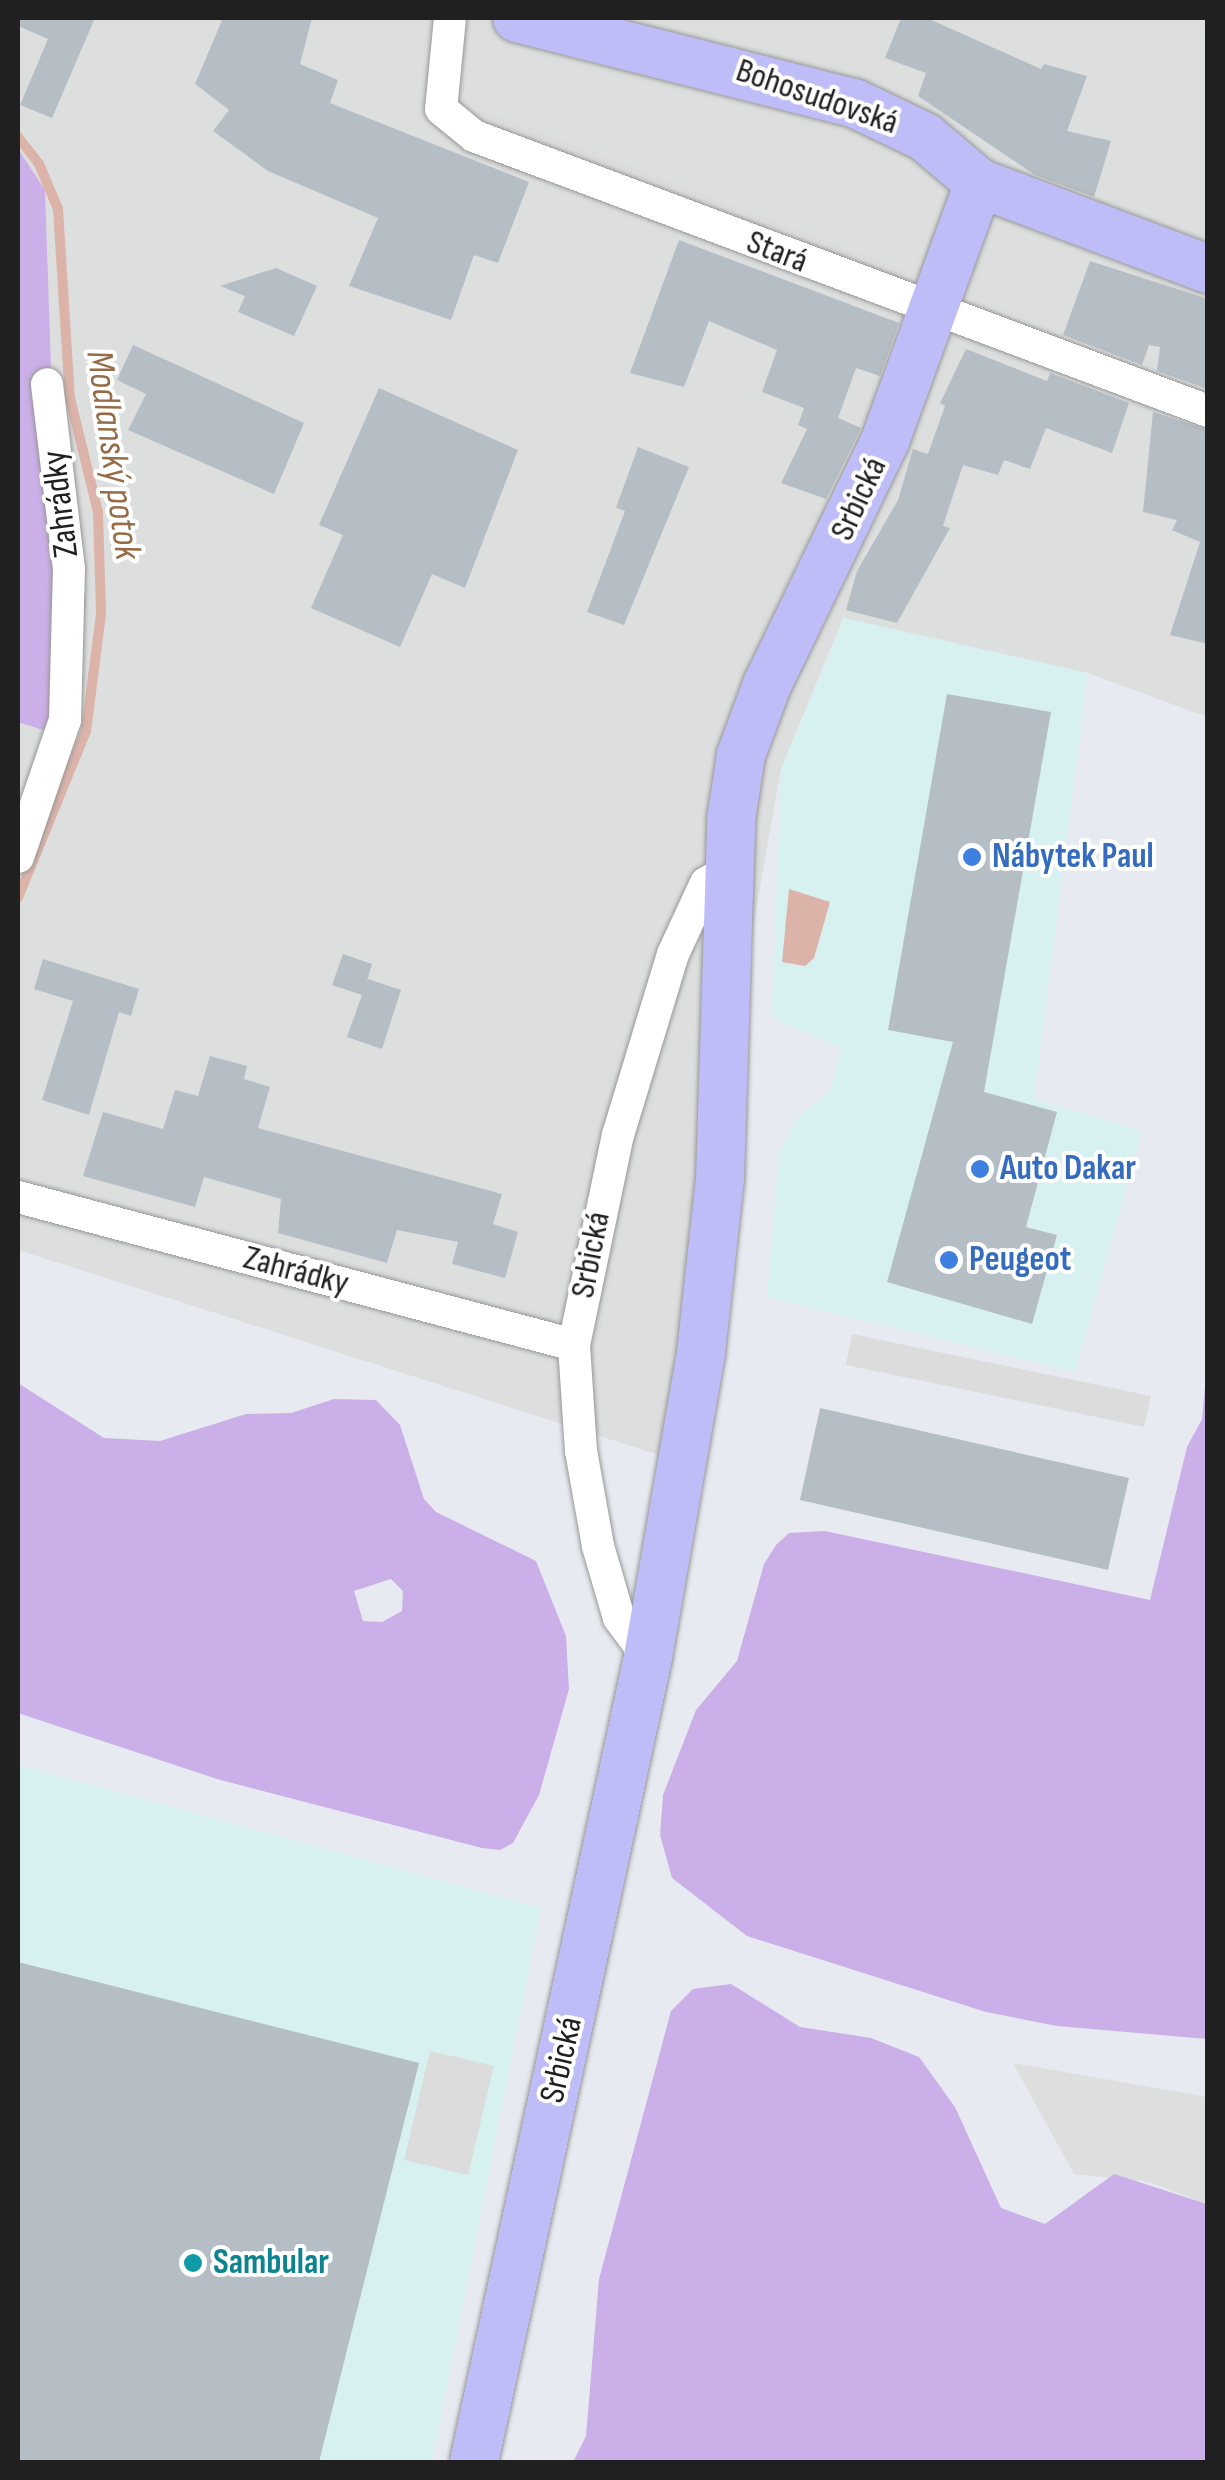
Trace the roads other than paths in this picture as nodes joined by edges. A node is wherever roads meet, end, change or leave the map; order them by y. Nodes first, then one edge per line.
1 (450, 18) edge
2 (517, 18) edge
3 (979, 183) junction
4 (1208, 270) edge
5 (934, 309) junction
6 (47, 384) dead end
7 (1208, 411) edge
8 (18, 858) edge
9 (730, 869) junction
10 (18, 1197) edge
11 (574, 1344) junction
12 (648, 1657) junction
13 (474, 2462) edge

1 - 5 street, Stará
2 - 3 street, Bohosudovská
3 - 4 street, Bohosudovská
3 - 5 street, Srbická
5 - 7 street, Stará
5 - 9 street, Srbická
6 - 8 street, Zahrádky
9 - 11 street, Srbická
9 - 12 street, Srbická
10 - 11 street, Zahrádky
11 - 12 street, Srbická
12 - 13 street, Srbická

